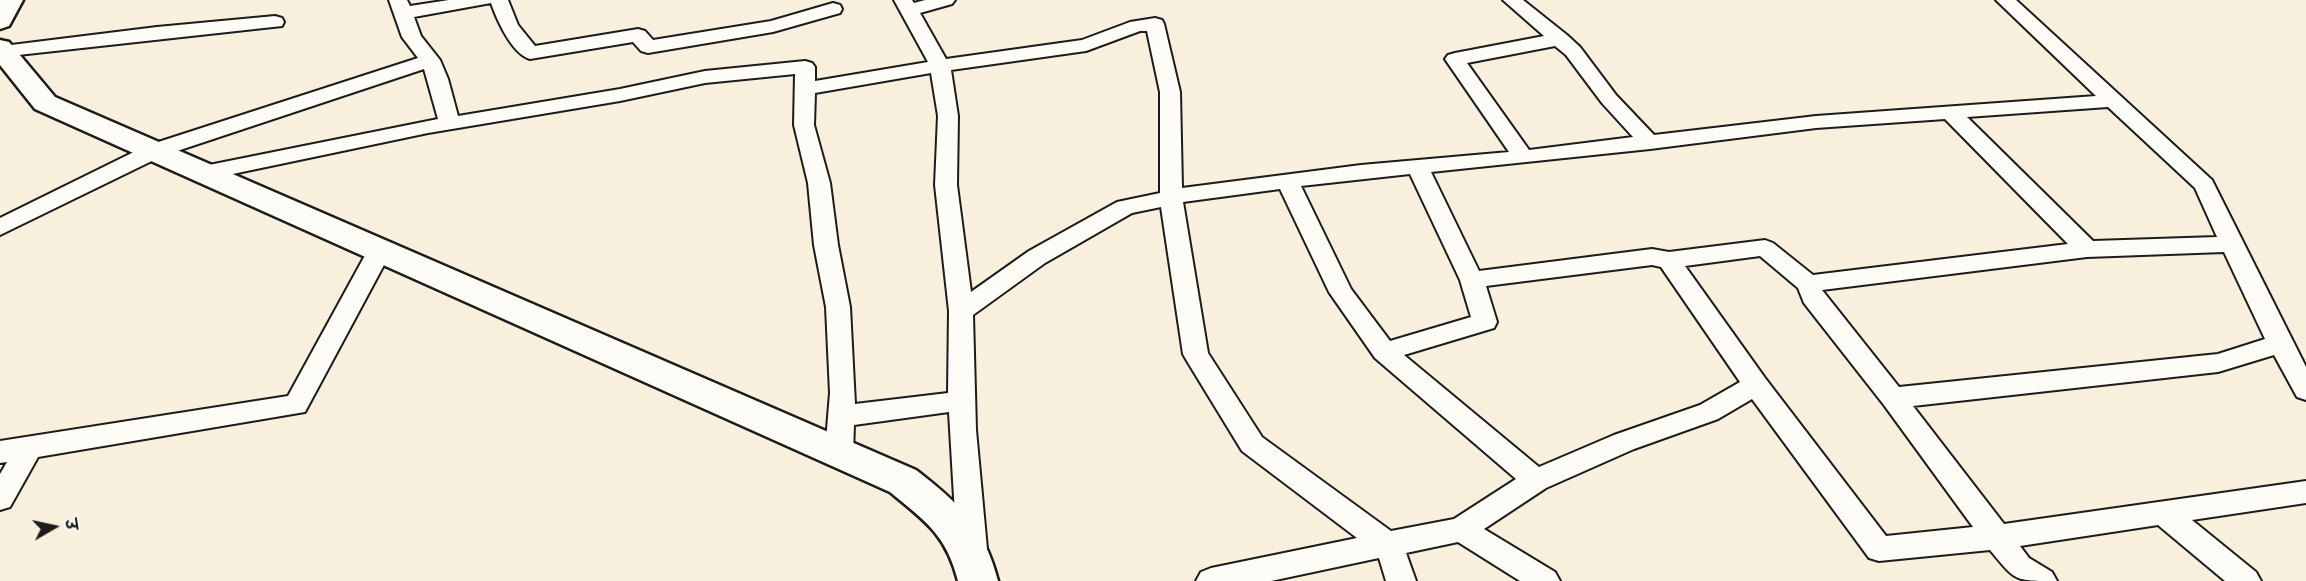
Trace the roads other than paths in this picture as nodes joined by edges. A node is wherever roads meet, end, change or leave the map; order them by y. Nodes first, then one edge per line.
1 (10, 0) edge
2 (484, 0) edge
3 (499, 0) edge
4 (946, 0) edge
5 (1512, 0) edge
6 (2005, 0) edge
7 (906, 5) edge
8 (401, 7) edge
9 (833, 9) dead end
10 (275, 22) dead end
11 (1560, 39) junction
12 (1, 41) edge
13 (430, 60) junction
14 (940, 66) junction
15 (805, 89) junction
16 (2112, 101) junction
17 (1950, 112) junction
18 (449, 123) junction
19 (1650, 142) junction
20 (154, 151) junction
21 (1523, 157) junction
22 (1417, 167) junction
23 (204, 173) junction
24 (1287, 181) junction
25 (1171, 197) junction
26 (0, 227) edge
27 (2233, 244) junction
28 (2087, 249) junction
29 (380, 250) junction
30 (1669, 260) junction
31 (1472, 279) junction
32 (1808, 284) junction
33 (961, 311) junction
34 (2280, 344) junction
35 (1384, 352) junction
36 (1756, 385) junction
37 (2306, 390) edge
38 (1893, 398) junction
39 (960, 401) junction
40 (842, 416) junction
41 (28, 449) junction
42 (0, 452) edge
43 (839, 453) junction
44 (1536, 480) junction
45 (2306, 492) edge
46 (0, 499) edge
47 (2164, 514) junction
48 (1461, 529) junction
49 (1998, 537) junction
50 (1389, 546) junction
51 (976, 568) edge
52 (1211, 581) edge
53 (1401, 581) edge
54 (1545, 581) edge
55 (2043, 581) edge
56 (2247, 581) edge

1 - 12 main road
2 - 8 street
3 - 9 street
4 - 7 street
5 - 11 street
6 - 16 street
7 - 14 street
8 - 13 street
10 - 12 street
11 - 19 street
11 - 21 street
12 - 20 main road
13 - 18 street
13 - 20 street
14 - 15 street
14 - 25 street
14 - 33 street
15 - 18 street
15 - 40 street
16 - 17 street
16 - 27 street
17 - 19 street
17 - 28 street
18 - 23 street
19 - 21 street
20 - 23 main road
20 - 26 street
21 - 22 street
22 - 24 street
22 - 31 street
23 - 29 main road
24 - 25 street
24 - 35 street
25 - 33 street
25 - 50 street
27 - 28 street
27 - 34 street
28 - 32 street
29 - 41 street
29 - 43 main road
30 - 31 street
30 - 32 street
30 - 36 street
31 - 35 street
32 - 38 street
33 - 39 street
34 - 37 street
34 - 38 street
35 - 44 street
36 - 44 street
36 - 49 street
38 - 49 street
39 - 40 street
39 - 51 street
40 - 43 street
41 - 42 street
41 - 46 street
43 - 51 main road
44 - 48 street
45 - 47 street
47 - 49 street
47 - 56 street
48 - 50 street
48 - 54 street
49 - 55 street
50 - 52 street
50 - 53 street

